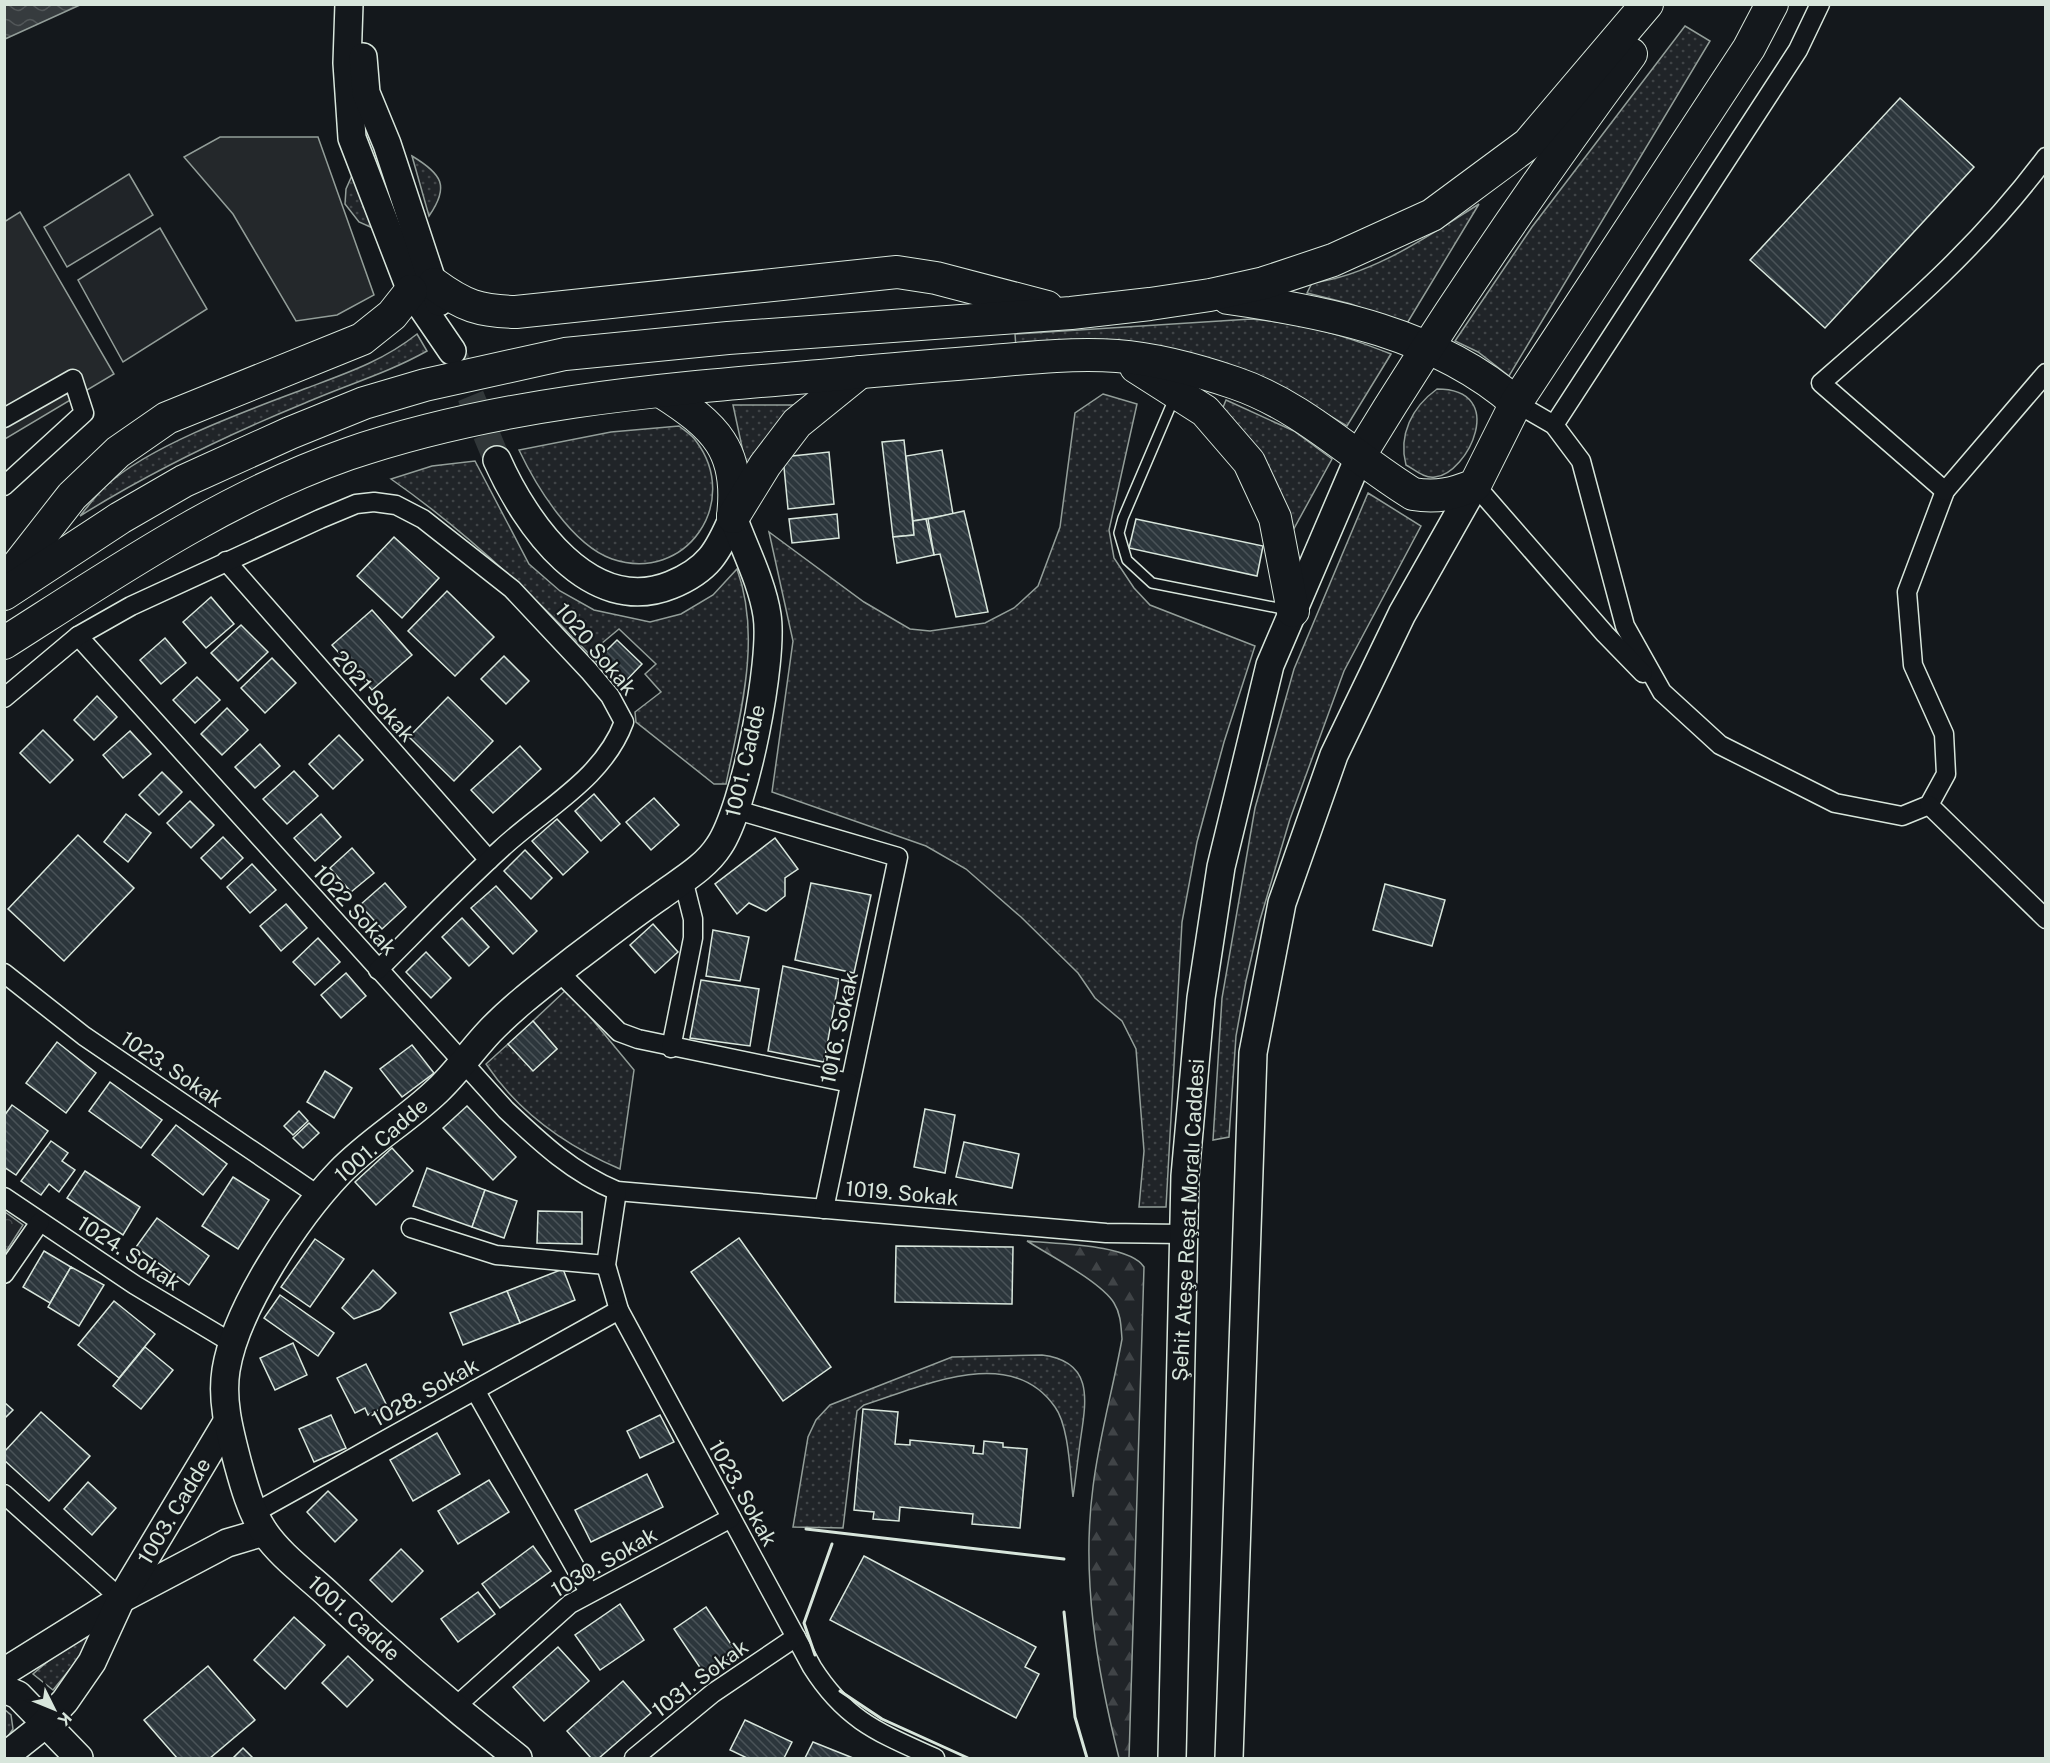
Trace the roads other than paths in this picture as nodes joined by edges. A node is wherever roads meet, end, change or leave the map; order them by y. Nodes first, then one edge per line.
1 (349, 4) edge
2 (365, 4) edge
3 (1647, 4) edge
4 (1668, 4) edge
5 (1772, 4) edge
6 (1820, 4) edge
7 (357, 93) junction
8 (2046, 157) edge
9 (423, 288) junction
10 (1210, 296) junction
11 (1071, 313) junction
12 (1424, 348) junction
13 (1117, 356) junction
14 (860, 372) junction
15 (2046, 373) edge
16 (1177, 391) junction
17 (662, 392) junction
18 (1516, 403) junction
19 (4, 418) edge
20 (1554, 425) junction
21 (1360, 455) junction
22 (497, 460) tunnel mouth
23 (6, 481) edge
24 (1474, 485) junction
25 (1945, 491) junction
26 (733, 517) junction
27 (226, 561) junction
28 (4, 583) edge
29 (4, 594) edge
30 (1293, 611) junction
31 (78, 636) junction
32 (4, 643) edge
33 (1662, 692) junction
34 (4, 698) edge
35 (1929, 805) junction
36 (737, 810) junction
37 (489, 860) junction
38 (683, 879) junction
39 (2046, 919) edge
40 (378, 970) junction
41 (559, 972) junction
42 (4, 973) edge
43 (671, 1048) junction
44 (461, 1062) junction
45 (850, 1083) junction
46 (617, 1191) junction
47 (319, 1196) junction
48 (4, 1197) edge
49 (824, 1209) junction
50 (40, 1222) junction
51 (411, 1228) dead end
52 (1183, 1234) junction
53 (606, 1265) junction
54 (4, 1274) edge
55 (618, 1310) junction
56 (232, 1343) junction
57 (475, 1390) junction
58 (227, 1422) junction
59 (4, 1494) edge
60 (731, 1518) junction
61 (259, 1523) junction
62 (589, 1592) junction
63 (121, 1599) junction
64 (796, 1637) junction
65 (4, 1672) edge
66 (4, 1689) edge
67 (455, 1707) junction
68 (46, 1722) junction
69 (4, 1757) edge
70 (79, 1758) edge
71 (518, 1758) edge
72 (634, 1758) edge
73 (934, 1758) edge
74 (1172, 1758) edge
75 (1229, 1758) edge

1 - 7 main road
2 - 7 main road
3 - 10 highway
4 - 12 highway
5 - 18 highway
6 - 20 street
7 - 9 main road
8 - 25 street
9 - 11 highway
9 - 28 highway
10 - 11 highway
10 - 12 highway
11 - 29 highway
12 - 18 highway
12 - 21 highway
13 - 14 highway
13 - 16 highway
13 - 21 highway
14 - 17 highway
14 - 26 highway
15 - 25 street
16 - 30 highway
16 - 30 lane
17 - 26 highway
17 - 32 highway
18 - 20 street
18 - 24 highway
19 - 23 street
20 - 33 street
21 - 24 highway
21 - 30 main road, Şehit Ateşe Reşat Moralı Caddesi
22 - 26 main road
24 - 33 street
24 - 75 main road
25 - 35 street
26 - 36 main road, 1001. Cadde
27 - 31 street, 1020 Sokak
27 - 37 street, 2021 Sokak
27 - 37 street, 1020 Sokak
30 - 52 main road, Şehit Ateşe Reşat Moralı Caddesi
31 - 34 street, 1020 Sokak
31 - 40 street, 1022 Sokak
33 - 35 street
35 - 39 street
36 - 38 main road, 1001. Cadde
36 - 45 street, 1016. Sokak
37 - 40 street, 1020 Sokak
38 - 41 main road, 1001. Cadde
38 - 43 street
40 - 44 street, 1022 Sokak
41 - 43 street
41 - 44 main road, 1001. Cadde
42 - 47 street, 1023. Sokak
43 - 45 street
44 - 46 street, 1022 Sokak
44 - 47 main road, 1001. Cadde
45 - 49 street, 1016. Sokak
46 - 49 street, 1019. Sokak
46 - 53 street, 1023. Sokak
47 - 56 main road, 1001. Cadde
48 - 50 street, 1024. Sokak
49 - 52 street, 1019. Sokak
50 - 54 street
50 - 56 street, 1024. Sokak
51 - 53 street
52 - 74 main road, Şehit Ateşe Reşat Moralı Caddesi
53 - 55 street, 1023. Sokak
55 - 57 street, 1028. Sokak
55 - 60 street, 1023. Sokak
56 - 58 main road, 1001. Cadde
57 - 61 street, 1028. Sokak
57 - 62 street
58 - 61 main road, 1001. Cadde
58 - 63 main road, 1003. Cadde
59 - 63 street
60 - 62 street, 1030. Sokak
60 - 64 street, 1023. Sokak
61 - 63 main road
61 - 67 main road, 1001. Cadde
62 - 67 street, 1030. Sokak
63 - 65 main road, 1003. Cadde
63 - 68 main road, 1003. Cadde
64 - 72 street, 1031. Sokak
64 - 73 street, 1023. Sokak
66 - 68 main road
67 - 71 main road, 1001. Cadde
68 - 69 main road, 1003. Cadde
68 - 70 main road

